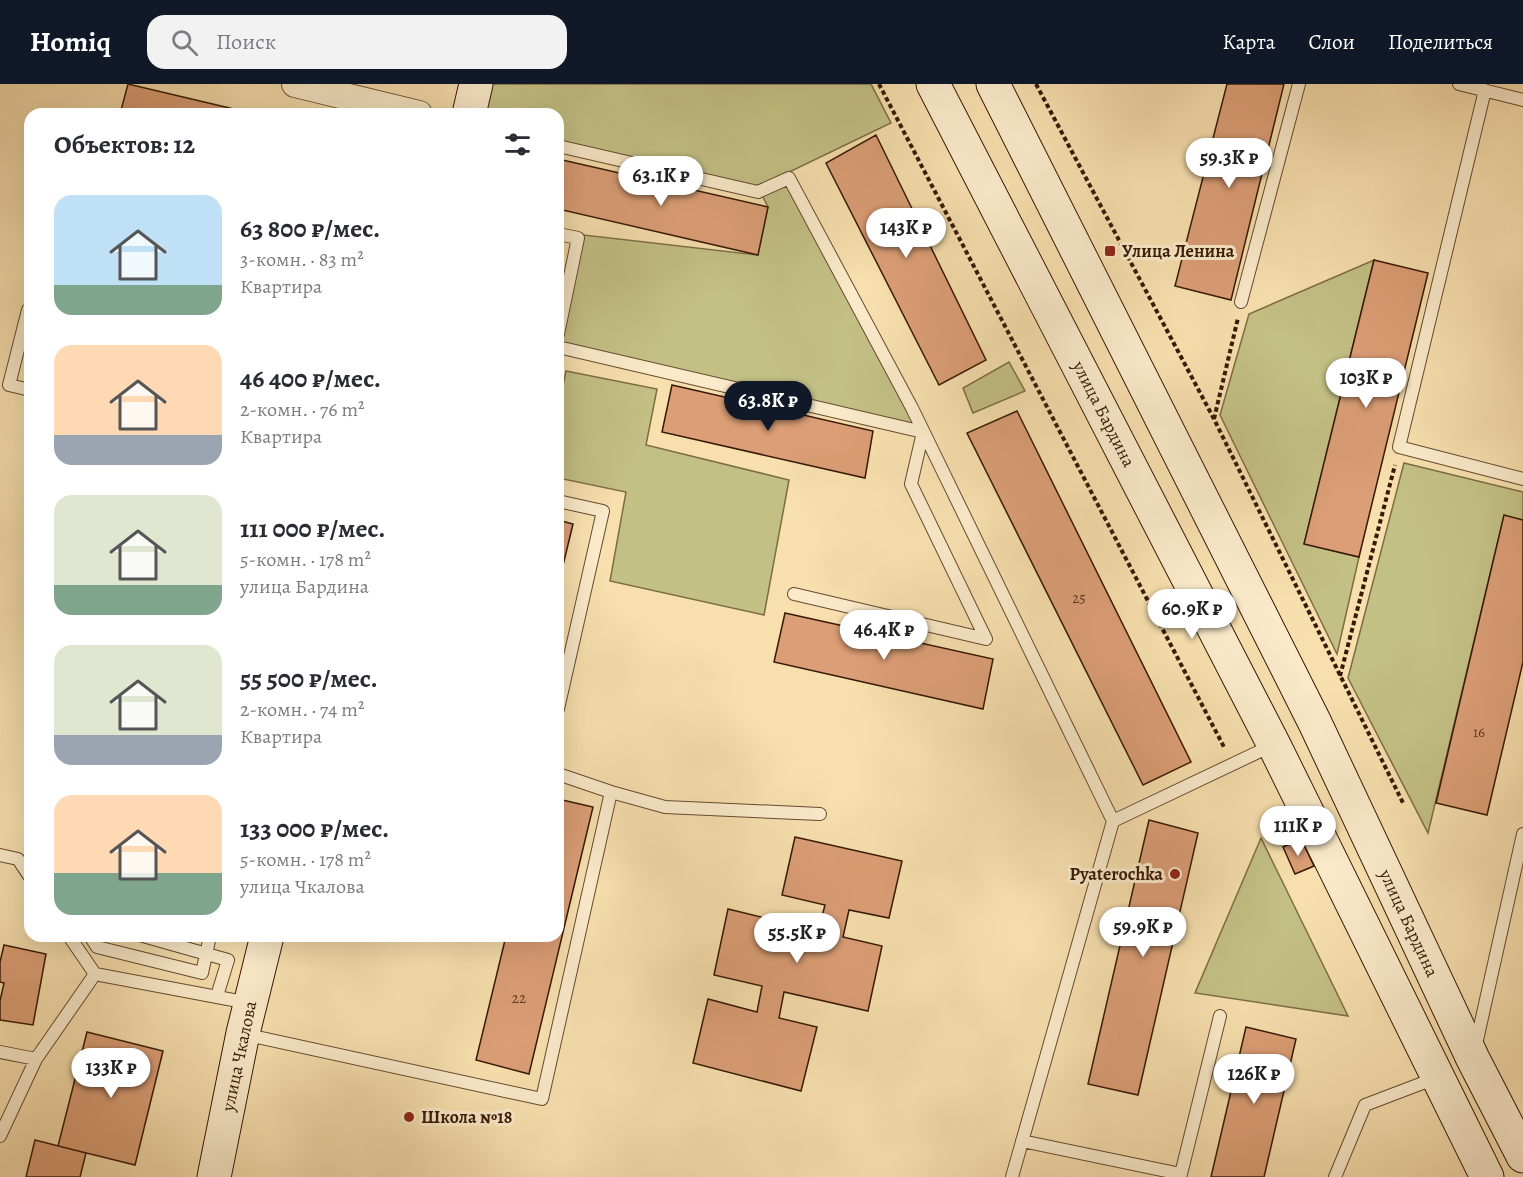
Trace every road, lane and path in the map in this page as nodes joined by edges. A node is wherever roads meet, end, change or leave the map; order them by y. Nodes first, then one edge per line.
1 (295, 84) edge
2 (476, 84) edge
3 (879, 84) edge
4 (933, 84) edge
5 (993, 84) edge
6 (1036, 84) edge
7 (1299, 84) edge
8 (1459, 84) edge
9 (1485, 90) junction
10 (1523, 100) edge
11 (394, 108) edge
12 (470, 108) edge
13 (564, 147) edge
14 (564, 235) edge
15 (1242, 302) joint
16 (564, 305) edge
17 (24, 326) edge
18 (564, 348) edge
19 (24, 389) edge
20 (1214, 419) junction
21 (923, 432) junction
22 (1400, 447) junction
23 (1523, 479) edge
24 (564, 502) edge
25 (794, 594) dead end
26 (1340, 677) junction
27 (564, 683) edge
28 (1315, 723) junction
29 (1274, 745) junction
30 (1232, 764) junction
31 (564, 776) edge
32 (611, 792) junction
33 (1404, 805) dead end
34 (820, 814) dead end
35 (1113, 821) junction
36 (1523, 834) edge
37 (0, 855) edge
38 (24, 868) edge
39 (73, 942) edge
40 (94, 942) edge
41 (164, 942) edge
42 (209, 942) edge
43 (265, 942) edge
44 (206, 954) junction
45 (95, 974) junction
46 (217, 996) junction
47 (1220, 1016) dead end
48 (246, 1018) junction
49 (0, 1052) edge
50 (36, 1059) junction
51 (1473, 1059) junction
52 (1437, 1077) junction
53 (0, 1136) edge
54 (1022, 1141) junction
55 (1523, 1156) edge
56 (1181, 1176) edge
57 (214, 1177) edge
58 (1012, 1177) edge
59 (1335, 1177) edge
60 (1487, 1177) edge

1 - 11 street
2 - 12 main road
3 - 30 path
4 - 29 main road, улица Бардина
5 - 28 main road, улица Бардина
6 - 20 path
7 - 15 lane
8 - 9 lane
9 - 10 lane
9 - 22 lane
13 - 21 lane
14 - 16 lane
15 - 20 path
17 - 19 lane
18 - 21 lane
20 - 26 path
21 - 25 lane
21 - 35 lane
22 - 23 lane
22 - 26 path
24 - 27 lane
26 - 33 path
28 - 29 main road
28 - 51 main road, улица Бардина
29 - 30 lane
29 - 52 main road, улица Бардина
30 - 35 lane
31 - 32 lane
32 - 34 lane
32 - 48 lane
35 - 54 lane
36 - 51 lane
37 - 38 lane
39 - 45 lane
40 - 44 lane
41 - 44 lane
42 - 44 lane
43 - 48 main road, улица Чкалова
44 - 46 lane
45 - 46 lane
45 - 50 lane
46 - 48 lane
47 - 56 lane
48 - 57 main road, улица Чкалова
49 - 50 lane
50 - 53 lane
51 - 52 main road
51 - 55 main road, улица Бардина
52 - 59 lane
52 - 60 main road, улица Бардина
54 - 56 lane
54 - 58 lane

